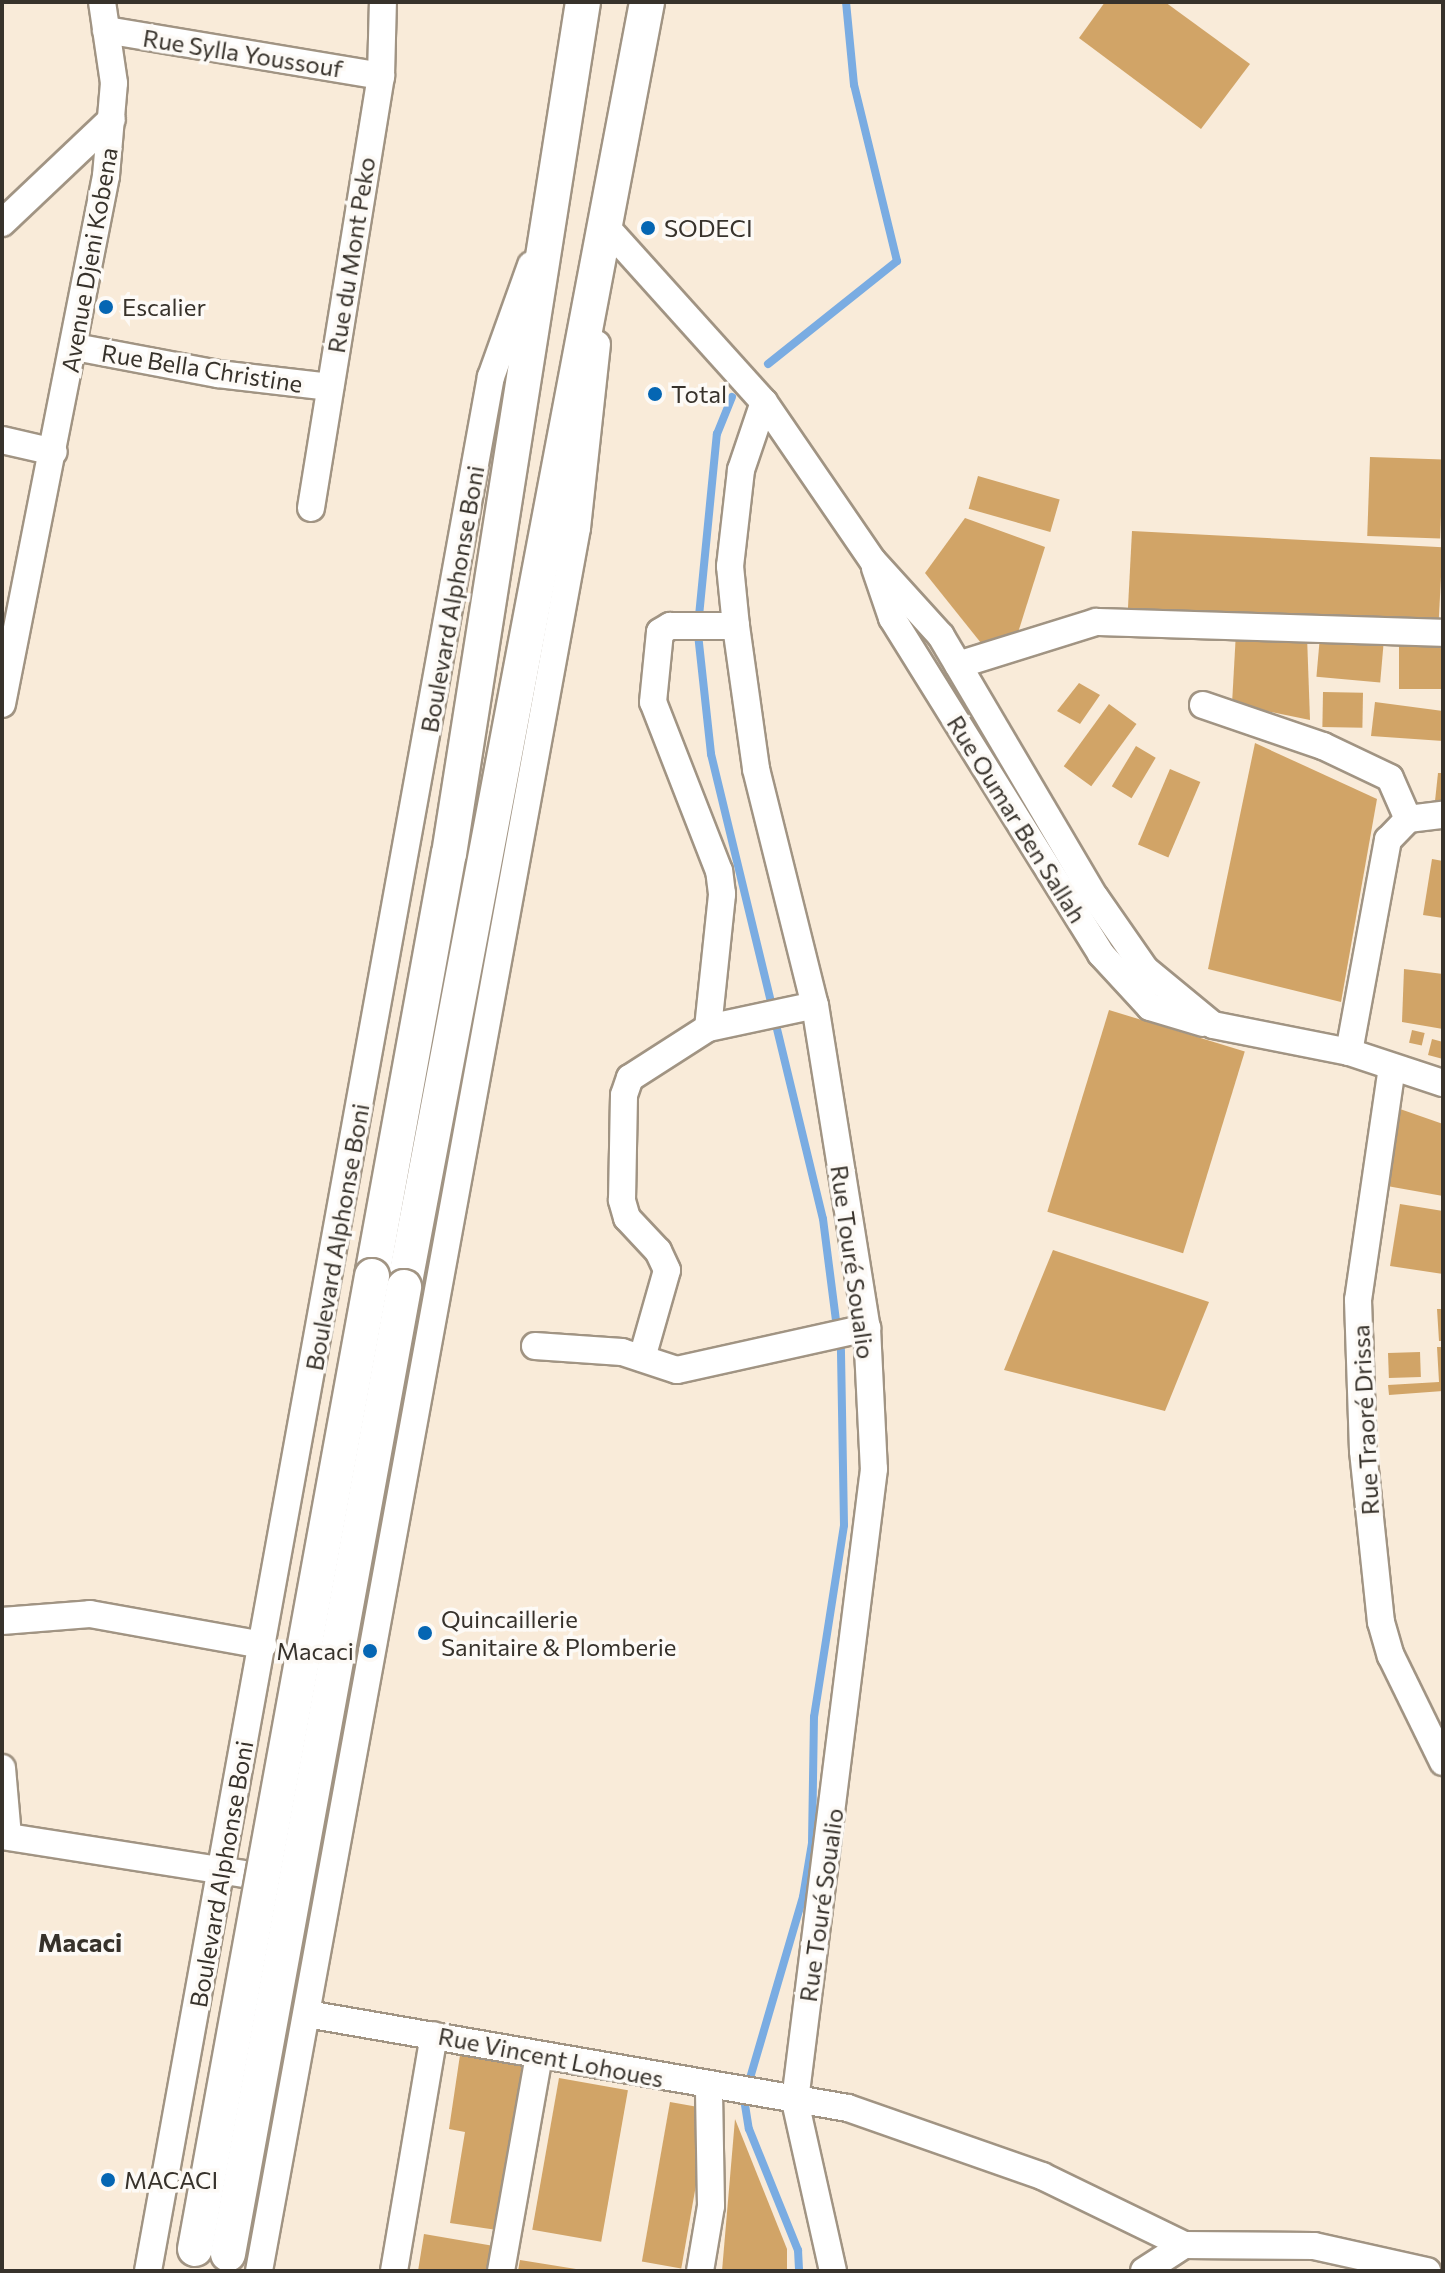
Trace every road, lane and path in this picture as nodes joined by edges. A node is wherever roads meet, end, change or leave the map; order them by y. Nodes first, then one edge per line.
1 (102, 2) edge
2 (383, 2) edge
3 (583, 2) edge
4 (647, 2) edge
5 (106, 30) junction
6 (381, 76) junction
7 (112, 119) junction
8 (551, 209) junction
9 (2, 223) edge
10 (608, 229) junction
11 (75, 347) junction
12 (330, 387) junction
13 (764, 402) junction
14 (2, 440) edge
15 (54, 452) junction
16 (311, 508) dead end
17 (873, 561) junction
18 (736, 626) junction
19 (1443, 633) edge
20 (958, 665) junction
21 (2, 704) edge
22 (1203, 705) dead end
23 (1443, 815) edge
24 (1408, 819) junction
25 (815, 1005) junction
26 (1213, 1025) junction
27 (708, 1028) junction
28 (1349, 1052) junction
29 (1392, 1067) junction
30 (1443, 1083) edge
31 (388, 1281) junction
32 (867, 1328) junction
33 (535, 1346) dead end
34 (642, 1358) junction
35 (2, 1621) edge
36 (263, 1645) junction
37 (1443, 1762) edge
38 (2, 1768) edge
39 (5, 1836) edge
40 (223, 1870) junction
41 (329, 1887) junction
42 (307, 2014) junction
43 (434, 2035) junction
44 (539, 2055) junction
45 (709, 2087) junction
46 (795, 2101) junction
47 (1184, 2245) junction
48 (210, 2261) edge
49 (148, 2271) edge
50 (259, 2271) edge
51 (394, 2271) edge
52 (501, 2271) edge
53 (700, 2271) edge
54 (833, 2271) edge
55 (1144, 2271) edge
56 (1427, 2271) edge

1 - 5 street, Avenue Djeni Kobena
2 - 6 street, Rue du Mont Peko
3 - 8 main road, Boulevard Alphonse Boni
4 - 10 main road, Boulevard Alphonse Boni
5 - 6 street, Rue Sylla Youssouf
5 - 7 street, Avenue Djeni Kobena
6 - 12 street, Rue du Mont Peko
7 - 9 street
7 - 11 street, Avenue Djeni Kobena
8 - 31 main road, Boulevard Alphonse Boni
8 - 36 street, Boulevard Alphonse Boni
10 - 13 street, Rue Oumar Ben Sallah
10 - 31 main road, Boulevard Alphonse Boni
10 - 41 street, Boulevard Alphonse Boni
11 - 12 street, Rue Bella Christine
11 - 15 street, Avenue Djeni Kobena
12 - 16 street, Rue du Mont Peko
13 - 17 street, Rue Oumar Ben Sallah
13 - 18 street, Rue Touré Soualio
14 - 15 street
15 - 21 street, Avenue Djeni Kobena
17 - 20 street, Rue Oumar Ben Sallah
17 - 26 street, Rue Oumar Ben Sallah
18 - 25 street, Rue Touré Soualio
18 - 27 street
19 - 20 street
20 - 26 street, Rue Oumar Ben Sallah
22 - 24 street
23 - 24 street
24 - 28 street
25 - 27 street
25 - 32 street, Rue Touré Soualio
26 - 28 street, Rue Oumar Ben Sallah
27 - 34 street
28 - 29 street, Rue Oumar Ben Sallah
29 - 30 street, Rue Oumar Ben Sallah
29 - 37 street, Rue Traoré Drissa
31 - 48 main road, Boulevard Alphonse Boni, bridge
32 - 34 street
32 - 46 street, Rue Touré Soualio
33 - 34 street
35 - 36 street
36 - 40 street, Boulevard Alphonse Boni
38 - 39 street
39 - 40 street
40 - 41 street
40 - 49 street, Boulevard Alphonse Boni
41 - 42 street, Boulevard Alphonse Boni
42 - 43 street, Rue Vincent Lohoues
42 - 50 street, Boulevard Alphonse Boni
43 - 44 street, Rue Vincent Lohoues
43 - 51 street
44 - 45 street, Rue Vincent Lohoues
44 - 52 street
45 - 46 street, Rue Vincent Lohoues
45 - 53 street
46 - 47 street, Rue Vincent Lohoues
46 - 54 street, Rue Touré Soualio
47 - 55 street
47 - 56 street

